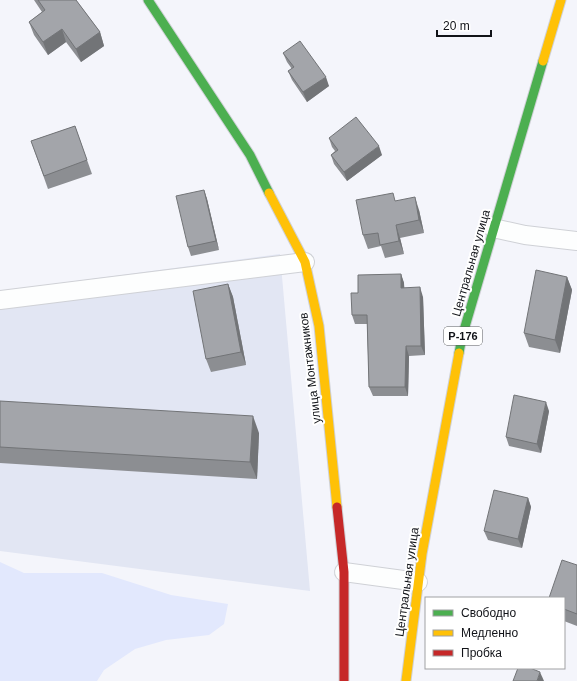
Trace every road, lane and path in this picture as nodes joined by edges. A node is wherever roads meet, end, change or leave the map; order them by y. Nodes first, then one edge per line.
1 (148, 0) edge
2 (561, 0) edge
3 (493, 228) junction
4 (577, 241) edge
5 (306, 262) junction
6 (0, 300) edge
7 (344, 572) junction
8 (418, 582) junction
9 (344, 681) edge
10 (406, 681) edge

1 - 5 main road, улица Монтажников
2 - 3 main road, Центральная улица / Р-176
3 - 4 street
3 - 8 main road, Центральная улица / Р-176
5 - 6 street
5 - 7 main road, улица Монтажников
7 - 8 street
7 - 9 main road, улица Монтажников
8 - 10 main road, Центральная улица / Р-176

